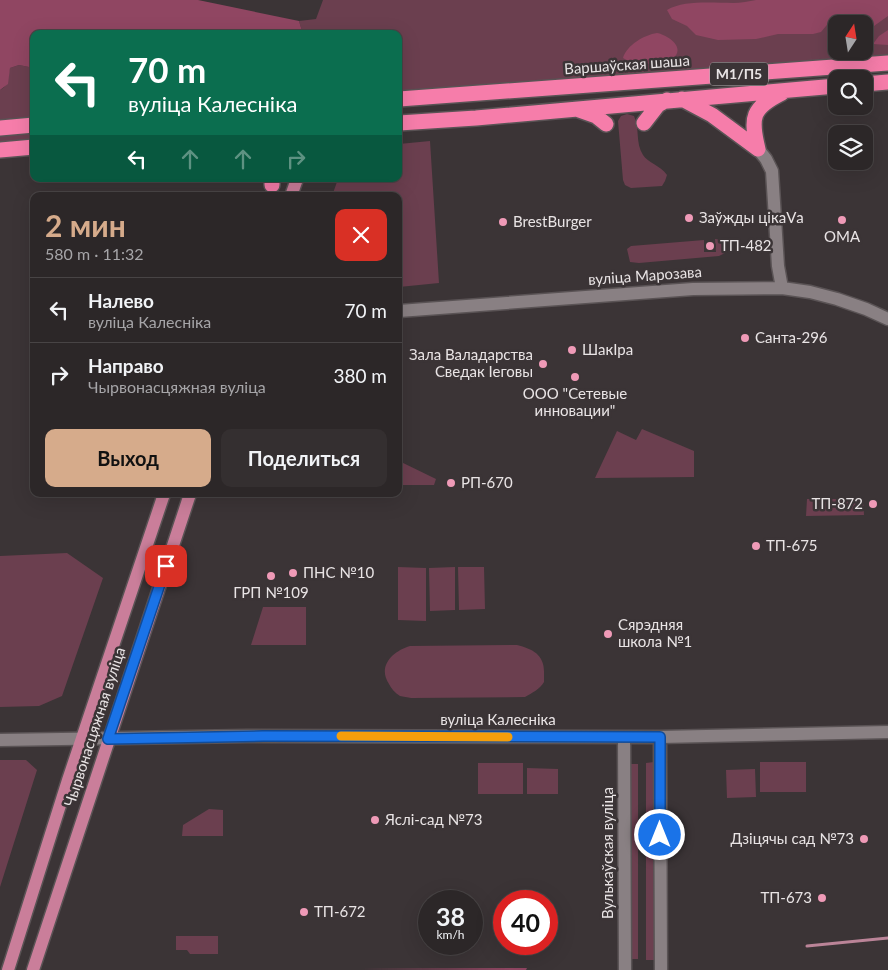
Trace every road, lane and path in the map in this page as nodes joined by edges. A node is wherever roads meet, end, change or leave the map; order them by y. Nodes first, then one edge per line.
1 (888, 63) edge
2 (888, 82) edge
3 (873, 83) edge
4 (828, 87) edge
5 (786, 91) junction
6 (402, 99) edge
7 (675, 100) junction
8 (575, 109) junction
9 (402, 123) edge
10 (644, 123) dead end
11 (606, 124) dead end
12 (30, 125) edge
13 (0, 128) edge
14 (30, 147) edge
15 (758, 149) junction
16 (0, 150) edge
17 (782, 288) junction
18 (402, 311) edge
19 (888, 319) edge
20 (163, 497) edge
21 (189, 497) edge
22 (888, 732) edge
23 (624, 737) junction
24 (660, 737) junction
25 (82, 739) junction
26 (108, 739) junction
27 (0, 740) edge
28 (8, 970) edge
29 (33, 970) edge
30 (625, 970) edge
31 (661, 970) edge

1 - 6 highway, Варшаўская шаша / М1/П5
2 - 3 highway
4 - 5 highway, М1/П5
5 - 7 highway, М1/П5
5 - 15 highway
7 - 8 highway, М1/П5
7 - 10 highway
7 - 15 highway
8 - 9 highway, М1/П5
8 - 11 highway
12 - 13 highway
14 - 16 highway
15 - 17 street
17 - 18 street, вуліца Марозава
17 - 19 street, вуліца Марозава
20 - 25 main road, Чырвонасцяжная вуліца
21 - 26 main road, Чырвонасцяжная вуліца
22 - 24 street, вуліца Калесніка
23 - 24 street, вуліца Калесніка
23 - 26 street, вуліца Калесніка
23 - 30 street, Вулькаўская вуліца
24 - 31 street
25 - 26 street, вуліца Калесніка
25 - 27 street, вуліца Калесніка
25 - 28 main road, Чырвонасцяжная вуліца
26 - 29 main road, Чырвонасцяжная вуліца

